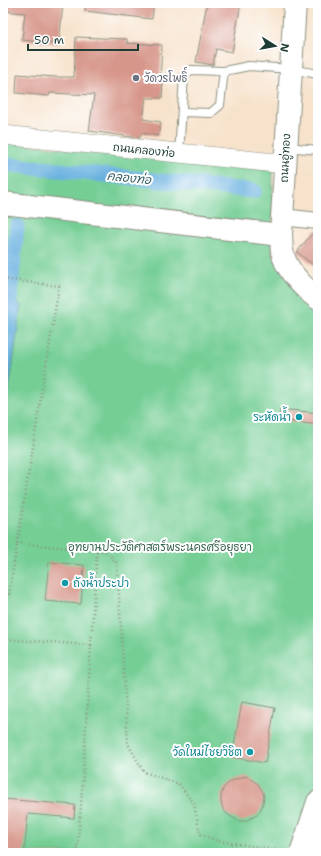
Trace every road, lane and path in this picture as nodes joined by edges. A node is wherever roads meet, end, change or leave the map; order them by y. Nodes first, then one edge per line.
1 (295, 3) edge
2 (290, 69) junction
3 (224, 71) junction
4 (318, 74) edge
5 (182, 112) junction
6 (3, 135) edge
7 (318, 150) edge
8 (179, 154) junction
9 (285, 156) junction
10 (3, 203) edge
11 (318, 220) edge
12 (282, 226) junction
13 (3, 279) edge
14 (318, 299) edge
15 (17, 543) junction
16 (97, 551) junction
17 (3, 594) edge
18 (3, 639) edge
19 (91, 645) junction
20 (318, 802) edge
21 (294, 852) edge
22 (76, 853) edge

1 - 2 main road, ถนนอู่ทอง
2 - 3 lane
2 - 4 lane
2 - 9 main road, ถนนอู่ทอง
3 - 5 lane
3 - 5 lane
5 - 8 lane
6 - 8 street, ถนนคลองท่อ
7 - 9 lane
8 - 9 street, ถนนคลองท่อ
9 - 12 main road, ถนนอู่ทอง
10 - 12 main road
11 - 12 street
12 - 14 main road, ถนนอู่ทอง
13 - 15 path
15 - 16 path
15 - 17 path
16 - 19 path
16 - 21 path
18 - 19 path
19 - 22 path
20 - 21 main road

